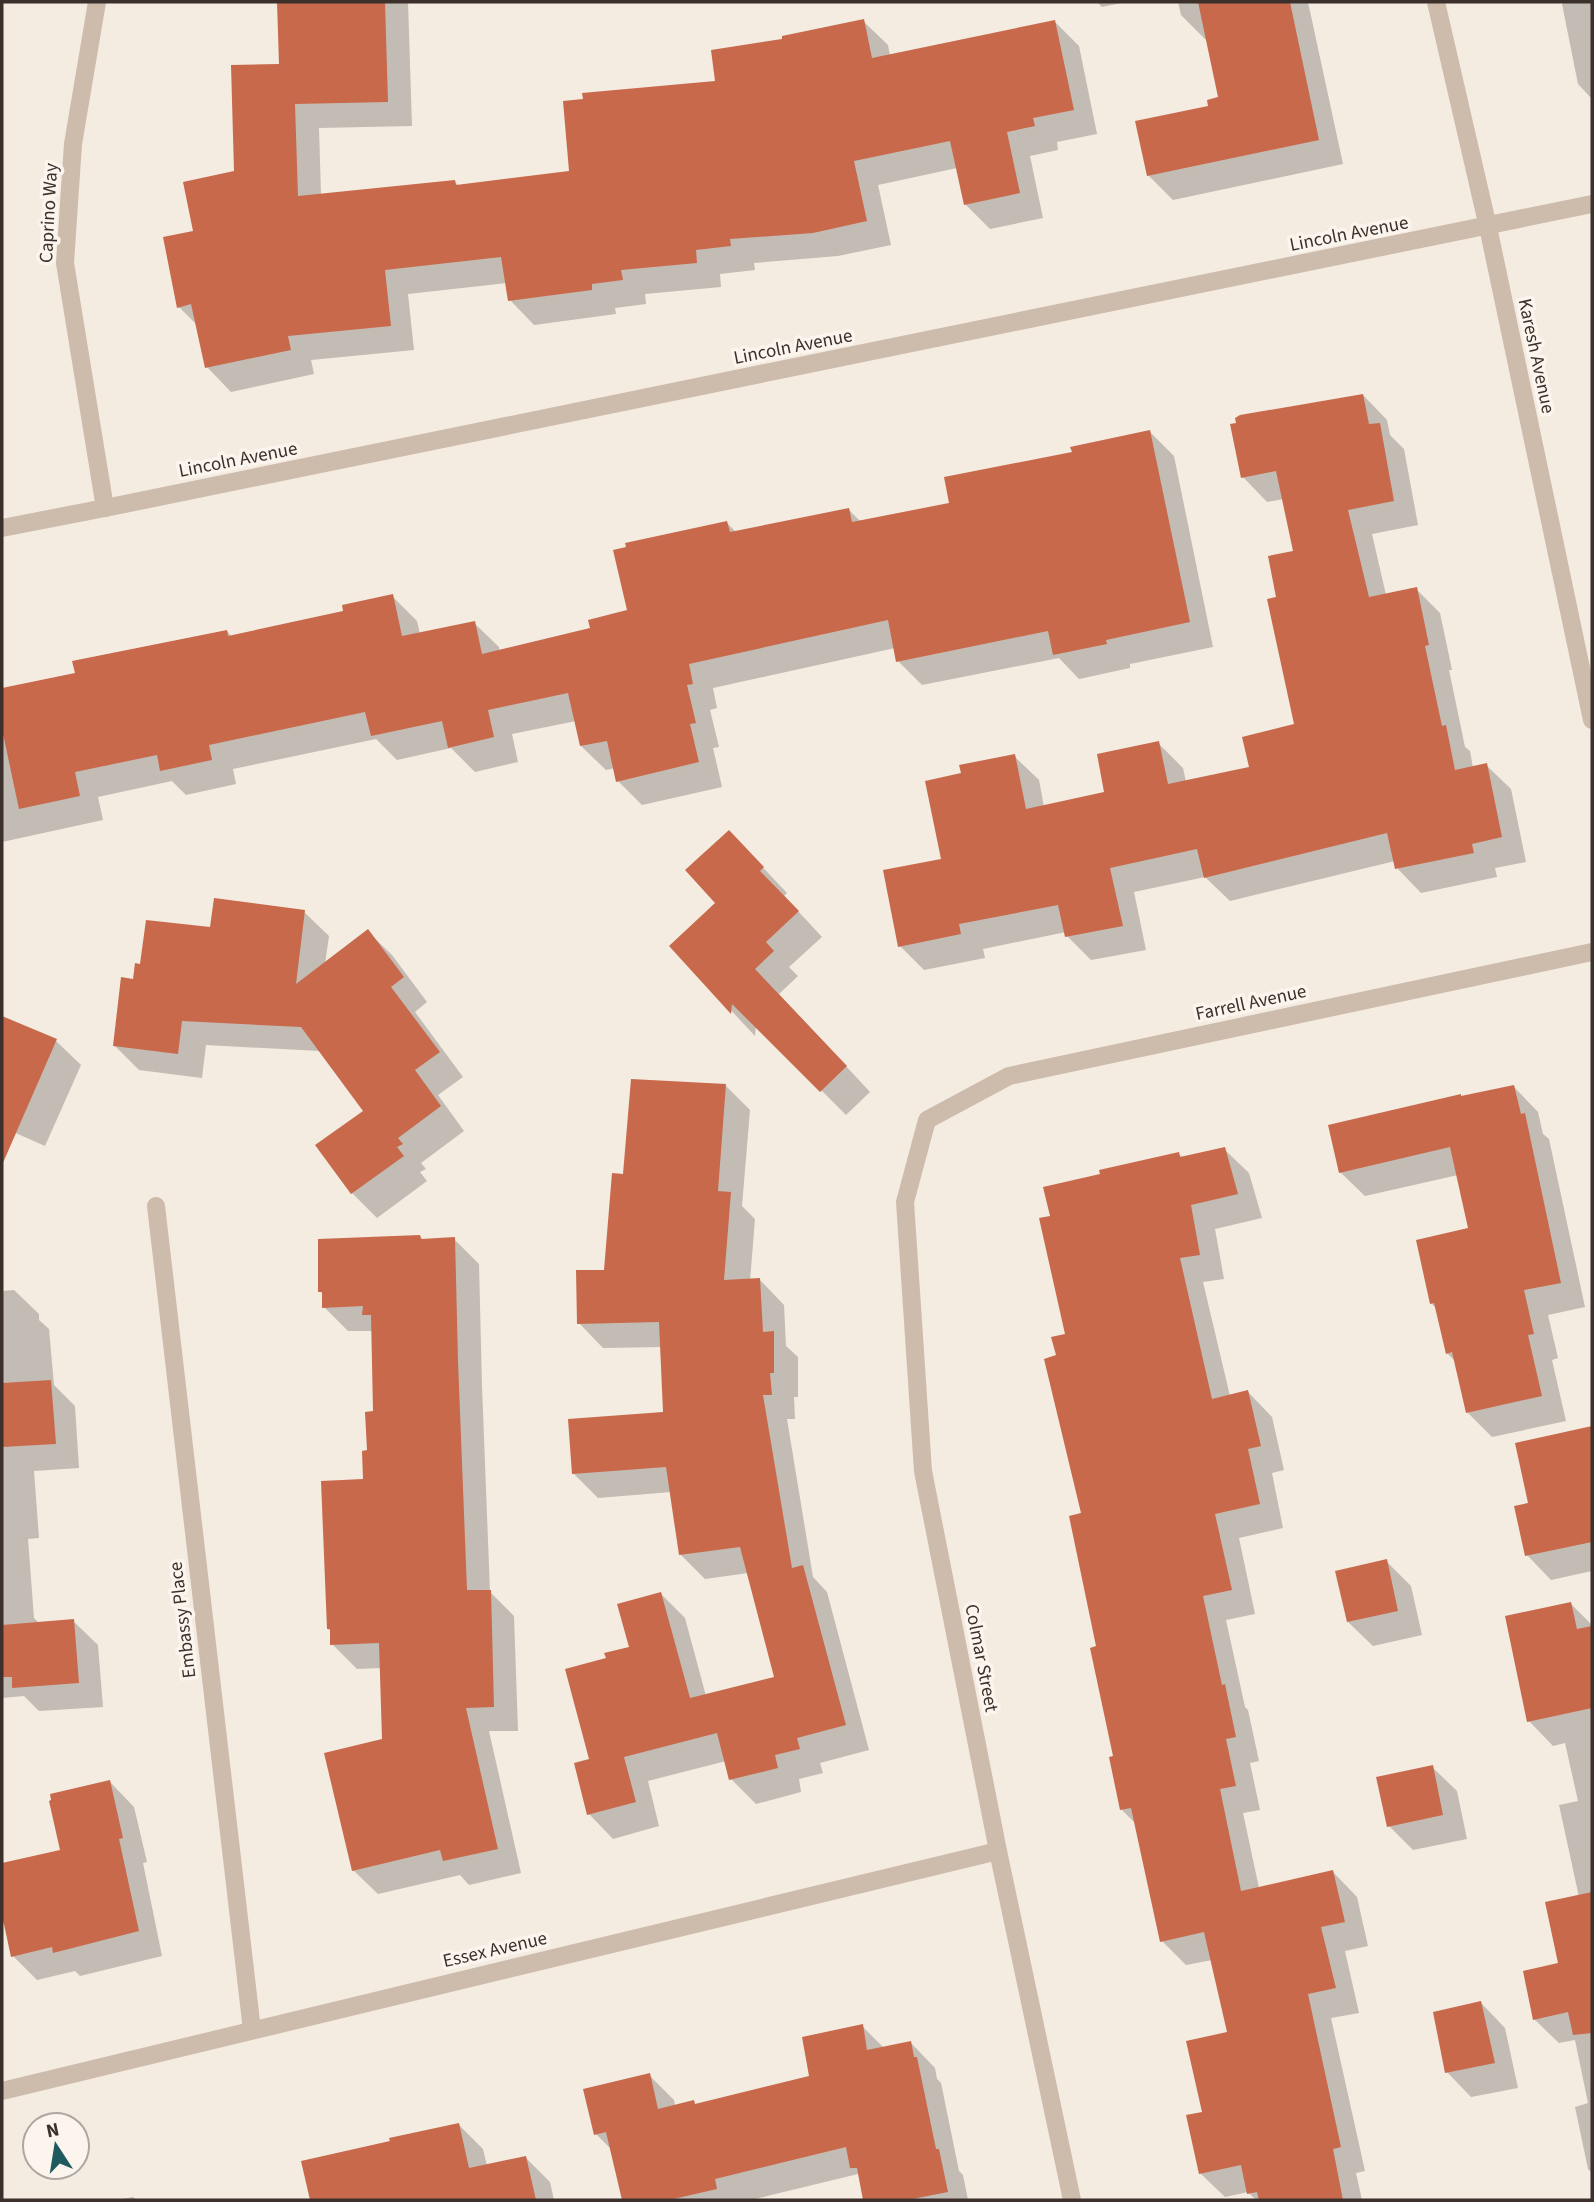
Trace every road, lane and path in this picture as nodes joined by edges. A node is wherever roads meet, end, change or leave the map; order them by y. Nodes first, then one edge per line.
1 (97, 2) edge
2 (1436, 2) edge
3 (1592, 204) edge
4 (1488, 227) junction
5 (105, 508) junction
6 (2, 528) edge
7 (1592, 720) edge
8 (1592, 952) edge
9 (927, 1120) joint
10 (156, 1206) dead end
11 (998, 1851) junction
12 (253, 2030) junction
13 (2, 2091) edge
14 (1072, 2200) edge

1 - 5 street, Caprino Way
2 - 4 street, Karesh Avenue
3 - 4 street, Lincoln Avenue
4 - 5 street, Lincoln Avenue
4 - 7 street, Karesh Avenue
5 - 6 street, Lincoln Avenue
8 - 9 street, Farrell Avenue
9 - 11 street, Colmar Street
10 - 12 street, Embassy Place
11 - 12 street, Essex Avenue
11 - 14 street, Colmar Street
12 - 13 street, Essex Avenue

